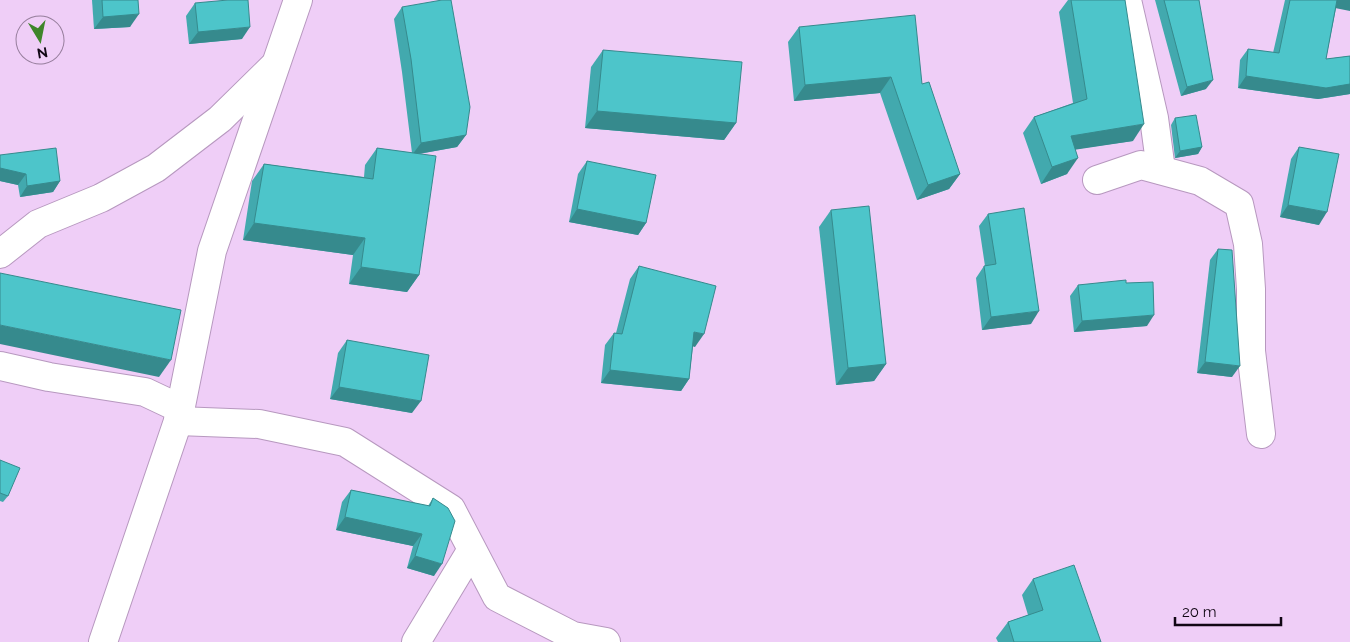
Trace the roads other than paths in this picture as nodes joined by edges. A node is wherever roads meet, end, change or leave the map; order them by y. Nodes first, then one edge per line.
1 (298, 0) edge
2 (1127, 0) edge
3 (276, 64) junction
4 (1161, 170) junction
5 (1097, 180) dead end
6 (0, 254) edge
7 (0, 366) edge
8 (179, 415) junction
9 (1261, 434) dead end
10 (471, 551) junction
11 (103, 642) edge
12 (416, 642) edge
13 (606, 642) edge

1 - 3 street
2 - 4 street
3 - 6 street
3 - 8 street
4 - 5 street
4 - 9 street
7 - 8 street
8 - 10 street
8 - 11 street
10 - 12 street
10 - 13 street

